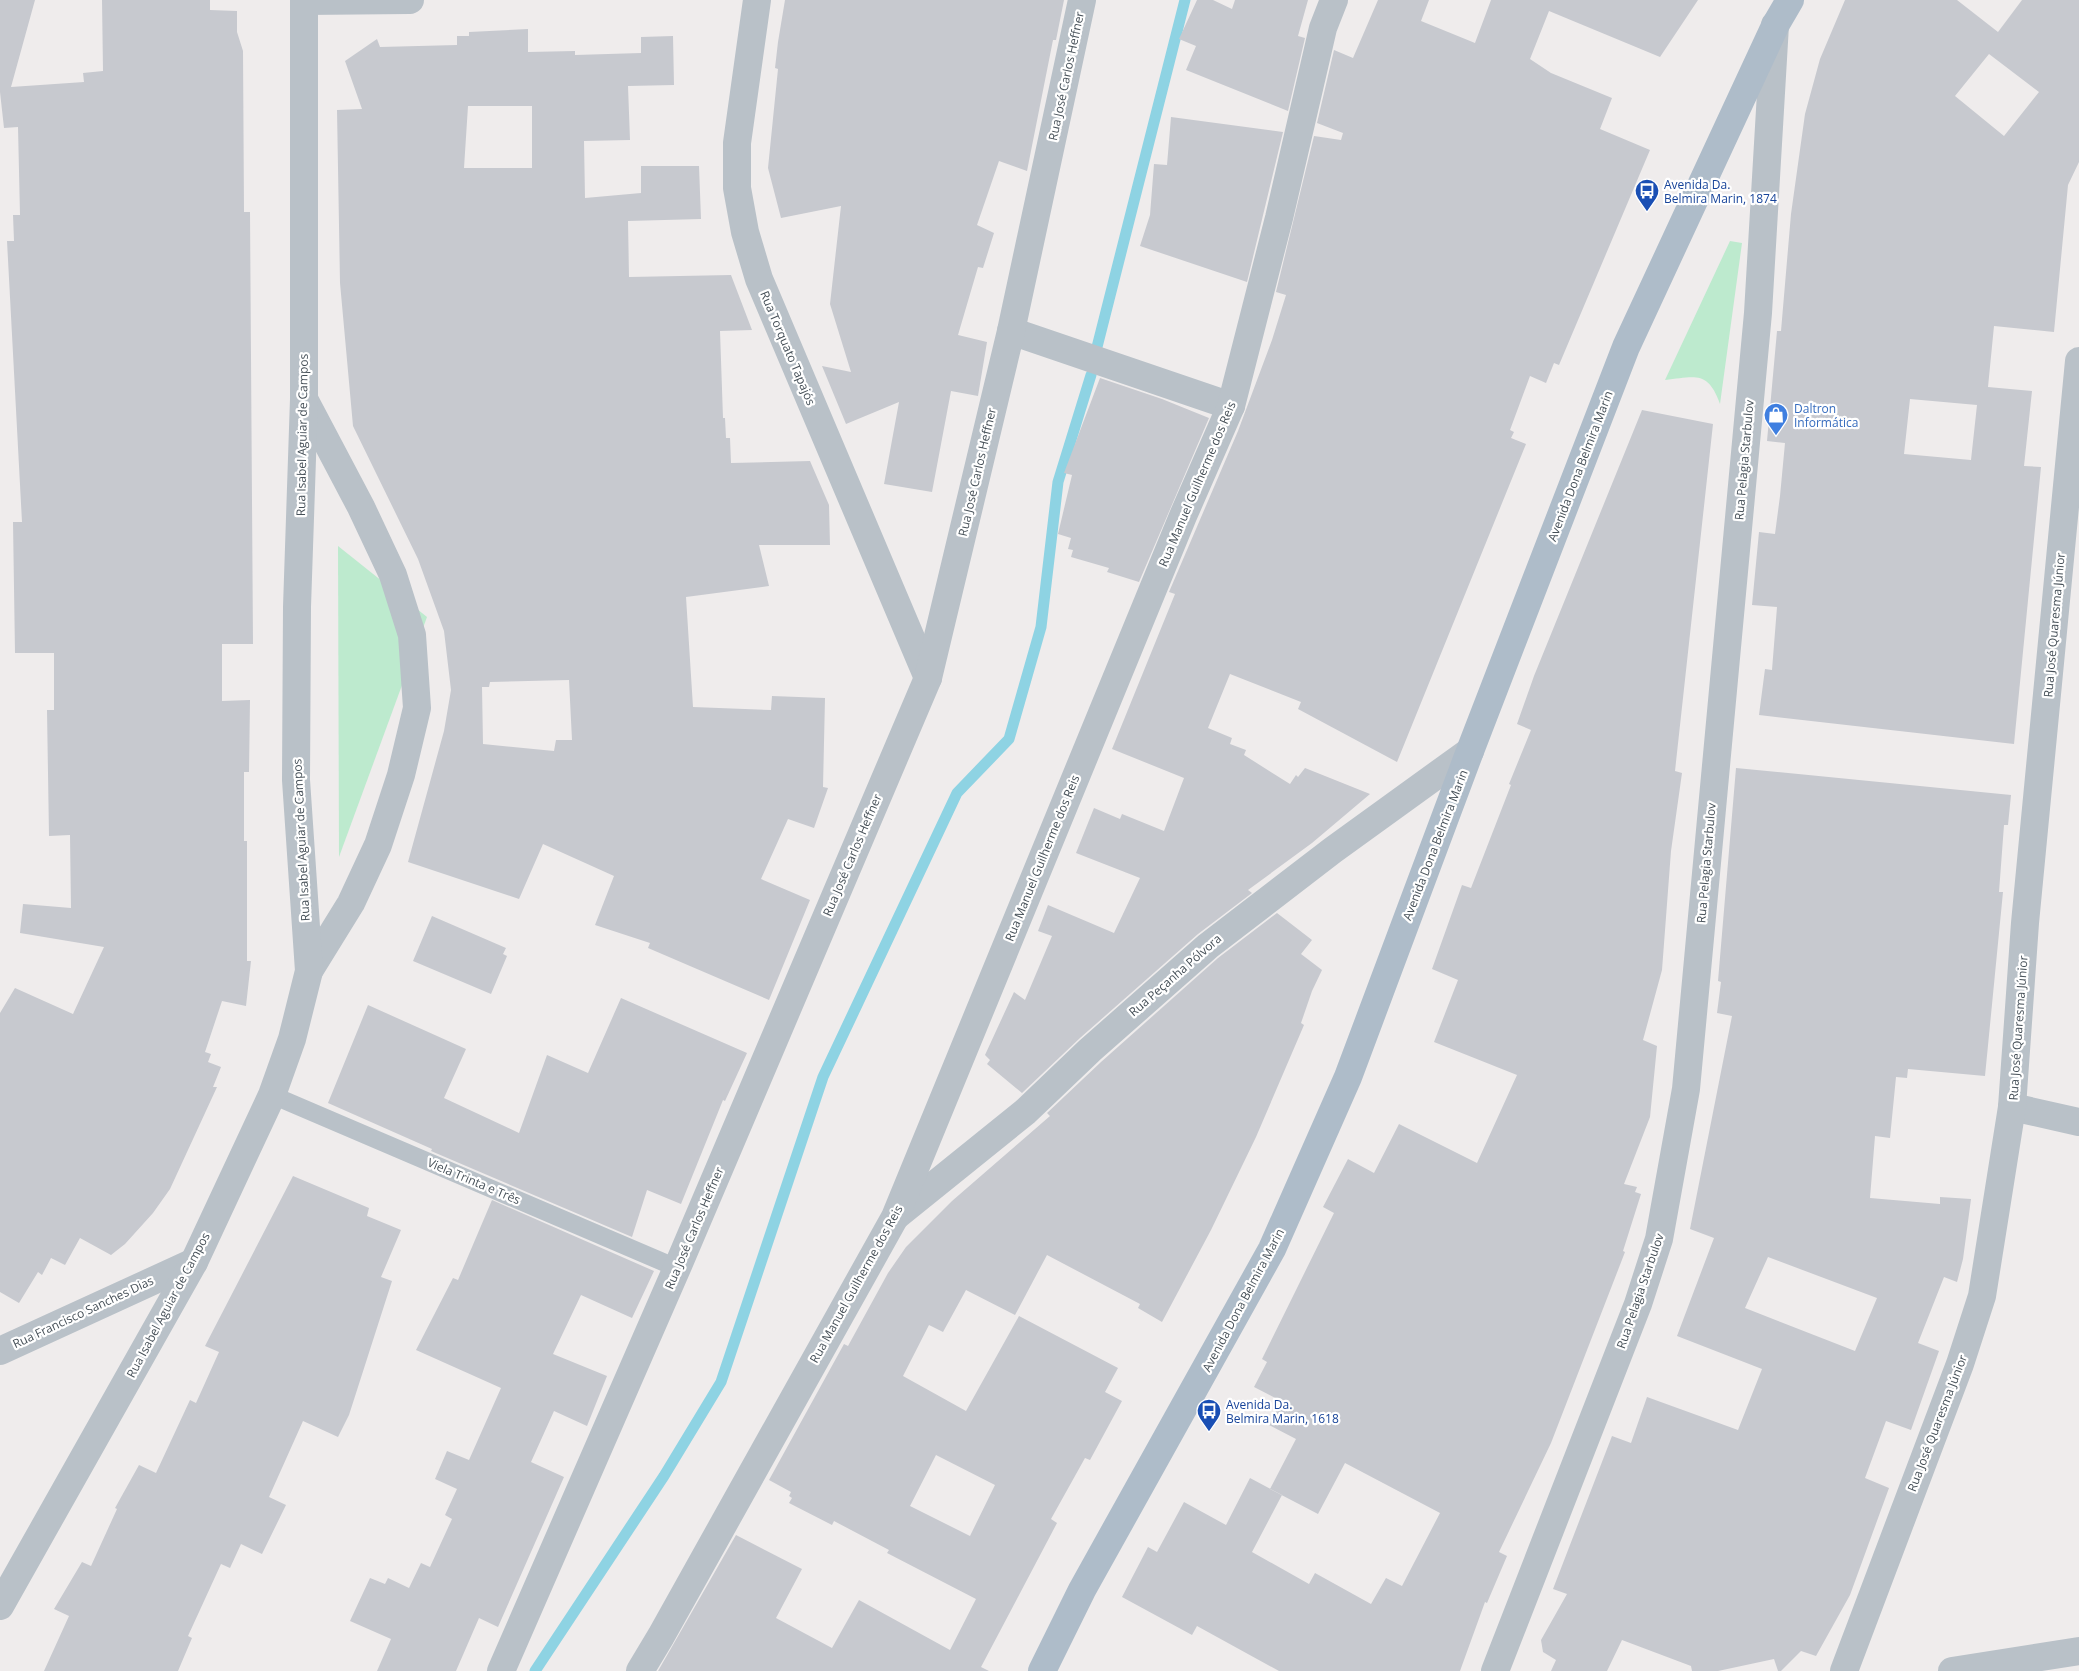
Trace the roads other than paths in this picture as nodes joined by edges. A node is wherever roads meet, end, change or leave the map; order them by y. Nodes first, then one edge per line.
1 (304, 0) edge
2 (410, 0) edge
3 (757, 0) edge
4 (1082, 0) edge
5 (1334, 0) edge
6 (1790, 0) edge
7 (1776, 24) junction
8 (1011, 331) junction
9 (2079, 361) edge
10 (304, 399) junction
11 (1231, 406) junction
12 (928, 678) junction
13 (1470, 751) junction
14 (309, 971) junction
15 (272, 1095) junction
16 (2012, 1107) junction
17 (2079, 1122) edge
18 (895, 1217) junction
19 (194, 1262) junction
20 (677, 1268) junction
21 (0, 1351) edge
22 (0, 1606) edge
23 (2079, 1651) edge
24 (500, 1671) edge
25 (640, 1671) edge
26 (1042, 1671) edge
27 (1495, 1671) edge
28 (1844, 1671) edge
29 (1957, 1671) edge

1 - 2 street
1 - 10 street, Rua Isabel Aguiar de Campos
3 - 12 street, Rua Torquato Tapajós
4 - 8 street, Rua José Carlos Heffner
5 - 11 street, Rua Manuel Guilherme dos Reis
6 - 7 main road, Avenida Dona Belmira Marin
7 - 13 main road, Avenida Dona Belmira Marin
7 - 27 street, Rua Pelagia Starbulov
8 - 11 street
8 - 12 street, Rua José Carlos Heffner
9 - 16 street, Rua José Quaresma Júnior
10 - 14 street, Rua Isabel Aguiar de Campos
10 - 14 street
11 - 18 street, Rua Manuel Guilherme dos Reis
12 - 20 street, Rua José Carlos Heffner
13 - 18 street, Rua Peçanha Pólvora
13 - 26 main road, Avenida Dona Belmira Marin
14 - 15 street, Rua Isabel Aguiar de Campos
15 - 19 street, Rua Isabel Aguiar de Campos
15 - 20 lane, Viela Trinta e Três
16 - 17 street
16 - 28 street, Rua José Quaresma Júnior
18 - 25 street, Rua Manuel Guilherme dos Reis
19 - 21 street, Rua Francisco Sanches Dias
19 - 22 street, Rua Isabel Aguiar de Campos
20 - 24 street, Rua José Carlos Heffner
23 - 29 street

